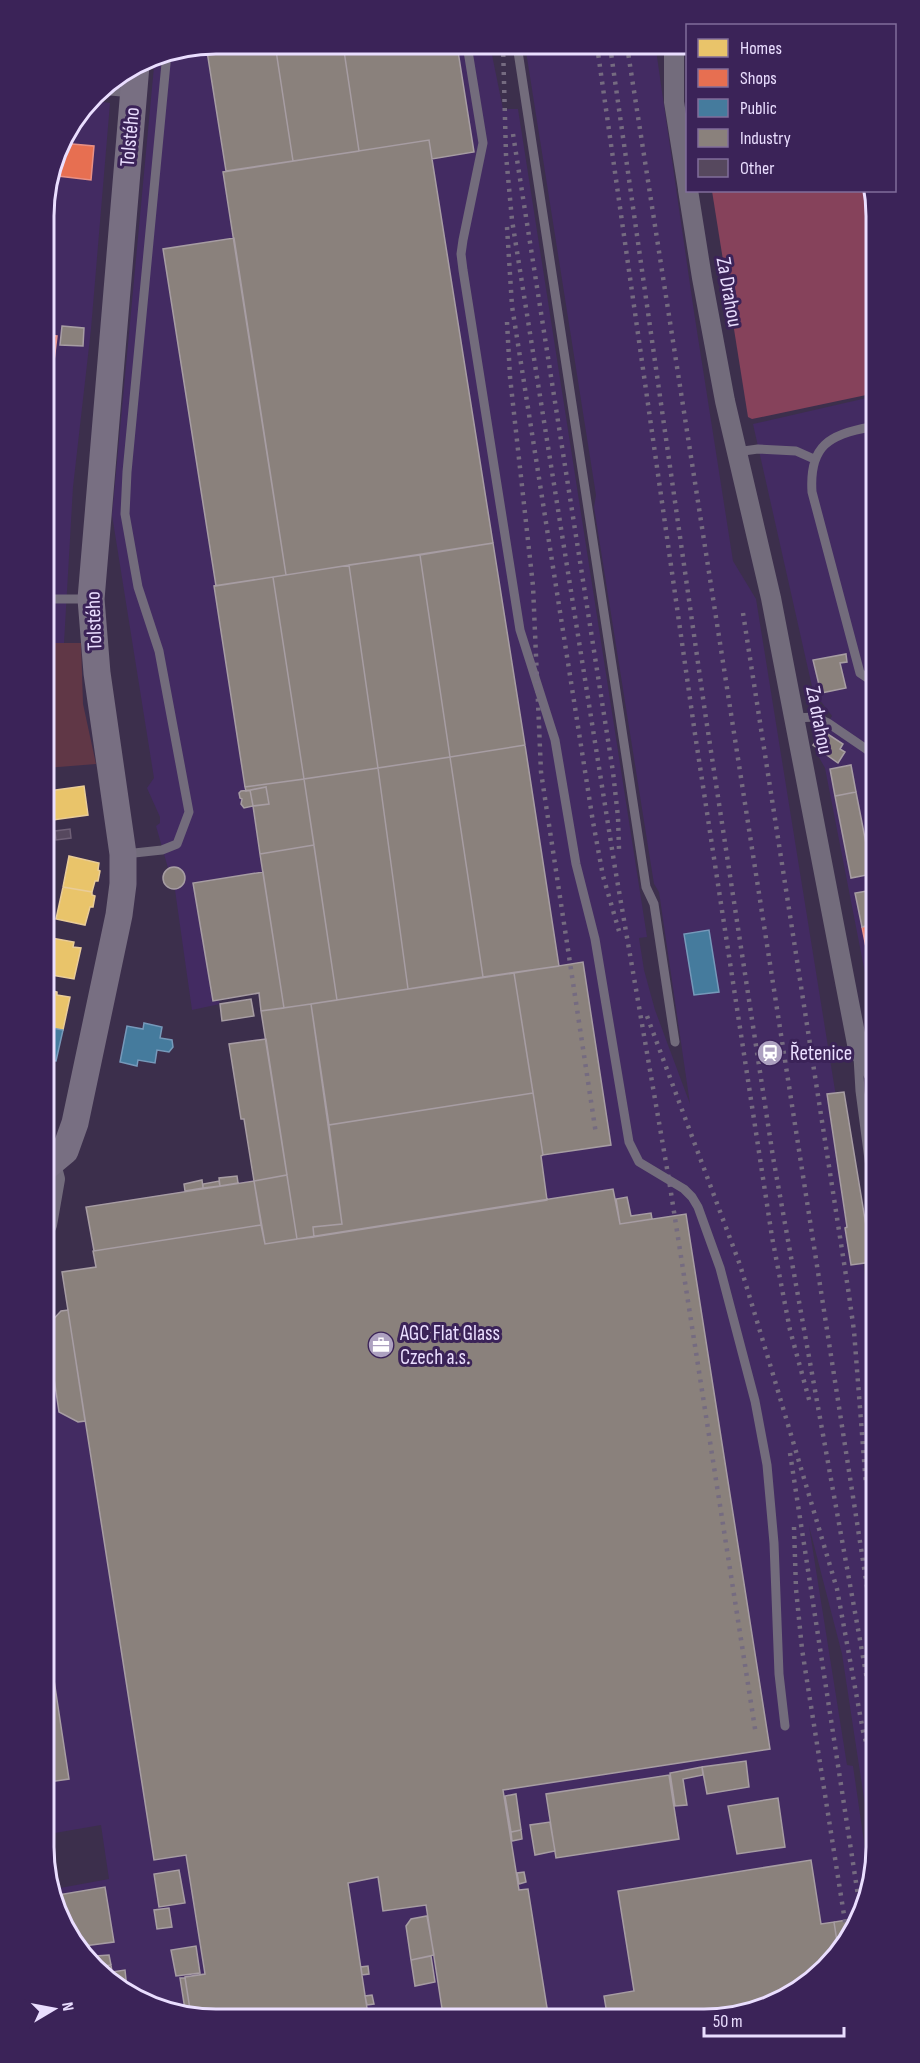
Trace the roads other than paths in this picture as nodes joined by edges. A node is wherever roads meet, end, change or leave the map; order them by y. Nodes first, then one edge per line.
1 (468, 54) edge
2 (518, 54) edge
3 (674, 54) edge
4 (166, 62) edge
5 (135, 76) edge
6 (113, 91) edge
7 (134, 93) junction
8 (686, 177) edge
9 (688, 192) edge
10 (725, 401) joint
11 (866, 428) edge
12 (736, 452) junction
13 (814, 459) junction
14 (54, 599) edge
15 (91, 599) junction
16 (866, 677) edge
17 (794, 717) junction
18 (866, 749) edge
19 (123, 854) junction
20 (675, 1042) dead end
21 (858, 1049) junction
22 (866, 1062) edge
23 (866, 1137) edge
24 (54, 1161) edge
25 (785, 1726) dead end

1 - 25 lane
2 - 20 lane
3 - 8 street, Za Drahou
4 - 19 lane
5 - 7 street, Tolstého
6 - 7 lane
7 - 15 street, Tolstého
9 - 10 street, Za Drahou
10 - 12 street, Za drahou
11 - 13 lane
12 - 13 lane
12 - 17 street, Za drahou
13 - 16 lane
14 - 15 lane
15 - 19 street, Tolstého
17 - 18 lane
17 - 21 street, Za drahou
19 - 24 street, Tolstého
21 - 22 street
21 - 23 lane

